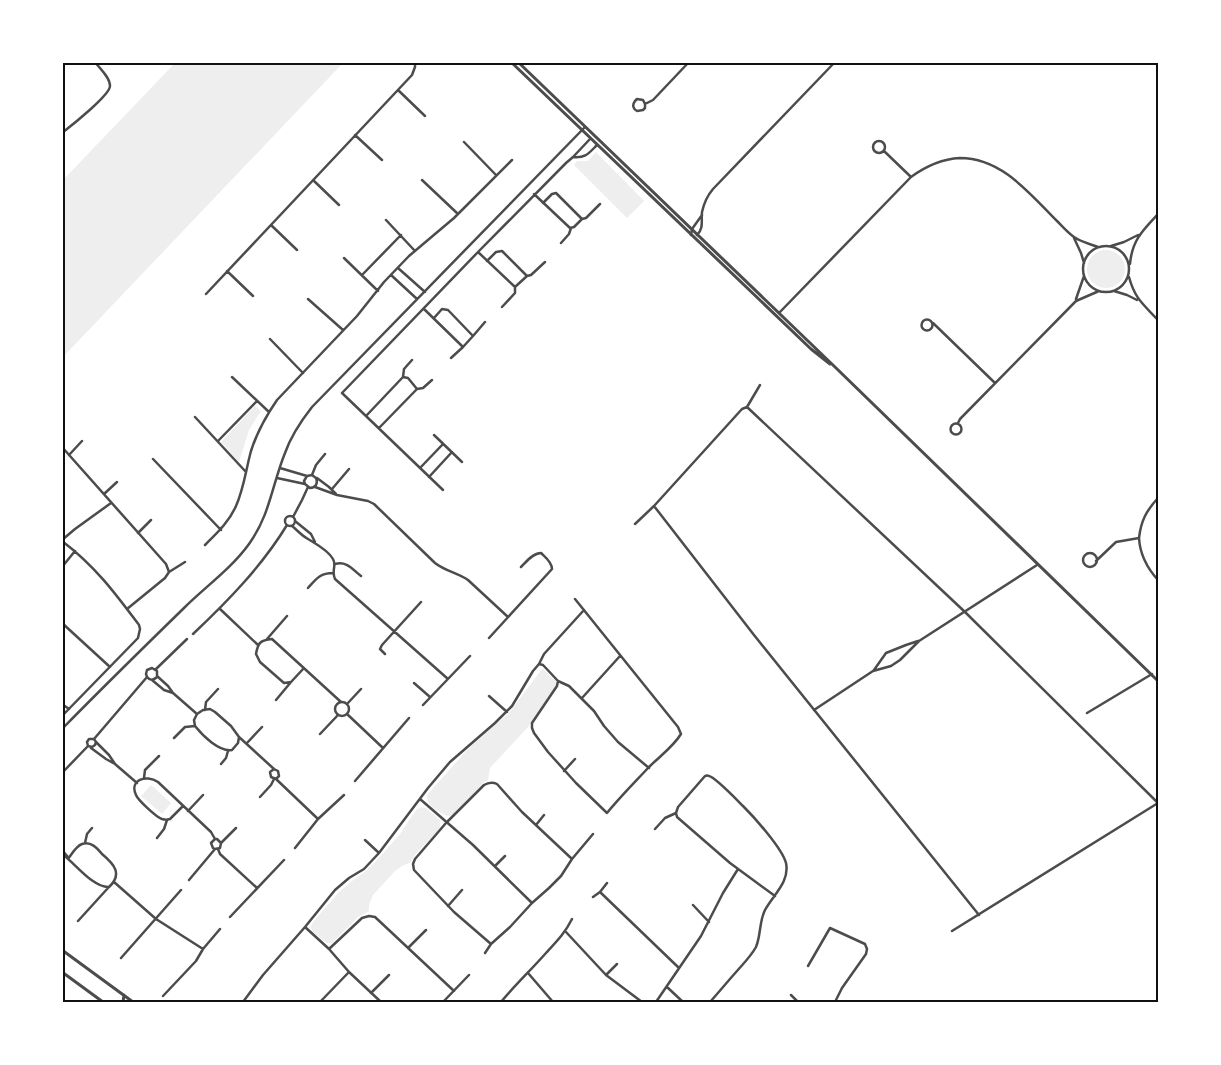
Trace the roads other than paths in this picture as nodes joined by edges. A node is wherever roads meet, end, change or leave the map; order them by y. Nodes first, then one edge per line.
1 (95, 62) edge
2 (415, 62) edge
3 (511, 62) edge
4 (518, 62) edge
5 (689, 62) edge
6 (835, 62) edge
7 (398, 90) junction
8 (555, 98) junction
9 (645, 104) junction
10 (564, 106) junction
11 (557, 107) junction
12 (425, 116) dead end
13 (585, 126) junction
14 (582, 130) junction
15 (62, 133) edge
16 (356, 135) junction
17 (590, 139) junction
18 (464, 142) dead end
19 (597, 145) junction
20 (884, 151) junction
21 (573, 157) junction
22 (382, 160) dead end
23 (512, 160) dead end
24 (496, 175) junction
25 (911, 177) junction
26 (313, 180) junction
27 (422, 180) dead end
28 (534, 194) junction
29 (662, 200) junction
30 (543, 203) junction
31 (600, 204) dead end
32 (658, 204) junction
33 (339, 205) dead end
34 (458, 214) junction
35 (1158, 214) edge
36 (702, 215) junction
37 (582, 219) junction
38 (386, 220) dead end
39 (271, 225) junction
40 (571, 228) junction
41 (692, 229) junction
42 (401, 235) junction
43 (691, 235) junction
44 (698, 235) junction
45 (1139, 235) junction
46 (1074, 237) junction
47 (561, 243) dead end
48 (1111, 246) junction
49 (1098, 247) junction
50 (297, 250) dead end
51 (415, 250) junction
52 (478, 252) junction
53 (344, 258) dead end
54 (487, 260) junction
55 (721, 260) junction
56 (545, 262) dead end
57 (1084, 264) junction
58 (398, 268) junction
59 (1129, 268) junction
60 (228, 271) junction
61 (1084, 274) junction
62 (1128, 274) junction
63 (362, 275) junction
64 (391, 275) junction
65 (527, 276) junction
66 (515, 287) junction
67 (750, 288) junction
68 (378, 291) junction
69 (1099, 291) junction
70 (1113, 291) junction
71 (425, 292) junction
72 (206, 294) dead end
73 (253, 296) dead end
74 (308, 299) dead end
75 (417, 299) junction
76 (1076, 300) junction
77 (1138, 300) junction
78 (502, 307) dead end
79 (424, 309) junction
80 (779, 313) junction
81 (434, 318) junction
82 (1158, 320) edge
83 (485, 322) dead end
84 (933, 323) junction
85 (343, 330) junction
86 (473, 336) junction
87 (270, 339) dead end
88 (463, 346) junction
89 (451, 358) dead end
90 (412, 360) dead end
91 (835, 367) junction
92 (303, 372) junction
93 (232, 377) dead end
94 (403, 377) junction
95 (432, 380) dead end
96 (995, 383) junction
97 (760, 385) dead end
98 (417, 389) junction
99 (257, 401) junction
100 (747, 407) junction
101 (269, 412) junction
102 (366, 416) junction
103 (195, 417) dead end
104 (958, 423) junction
105 (379, 428) junction
106 (434, 435) dead end
107 (82, 441) dead end
108 (217, 441) junction
109 (443, 444) junction
110 (62, 447) edge
111 (452, 452) junction
112 (325, 454) dead end
113 (69, 455) junction
114 (153, 459) dead end
115 (462, 462) dead end
116 (280, 468) junction
117 (420, 468) junction
118 (349, 469) dead end
119 (246, 472) junction
120 (312, 475) junction
121 (307, 476) junction
122 (429, 476) junction
123 (277, 478) junction
124 (316, 478) junction
125 (117, 482) dead end
126 (306, 486) junction
127 (315, 487) junction
128 (332, 489) junction
129 (443, 490) dead end
130 (104, 494) junction
131 (337, 495) junction
132 (1158, 498) edge
133 (111, 502) junction
134 (654, 506) junction
135 (293, 517) junction
136 (151, 520) dead end
137 (295, 521) junction
138 (635, 524) dead end
139 (287, 525) junction
140 (292, 526) junction
141 (221, 530) junction
142 (138, 533) junction
143 (1139, 538) junction
144 (62, 541) edge
145 (316, 543) junction
146 (206, 545) dead end
147 (75, 551) junction
148 (1096, 561) junction
149 (185, 562) dead end
150 (335, 564) junction
151 (1038, 564) junction
152 (62, 567) edge
153 (521, 567) dead end
154 (169, 572) junction
155 (333, 572) junction
156 (361, 576) dead end
157 (1158, 580) edge
158 (308, 588) dead end
159 (575, 599) dead end
160 (421, 602) dead end
161 (126, 609) junction
162 (220, 609) junction
163 (584, 610) junction
164 (965, 612) junction
165 (287, 616) dead end
166 (508, 617) junction
167 (62, 623) edge
168 (394, 632) junction
169 (193, 634) dead end
170 (489, 638) dead end
171 (187, 639) dead end
172 (267, 640) junction
173 (919, 641) junction
174 (258, 645) junction
175 (385, 654) dead end
176 (470, 656) dead end
177 (620, 656) junction
178 (540, 664) junction
179 (110, 667) junction
180 (304, 668) junction
181 (155, 670) junction
182 (873, 671) junction
183 (1152, 674) junction
184 (157, 676) junction
185 (147, 678) junction
186 (152, 680) junction
187 (448, 680) junction
188 (558, 681) junction
189 (1158, 681) edge
190 (291, 682) junction
191 (414, 683) dead end
192 (218, 689) dead end
193 (361, 689) dead end
194 (173, 693) junction
195 (489, 696) dead end
196 (430, 698) junction
197 (582, 698) junction
198 (276, 700) dead end
199 (341, 702) junction
200 (62, 704) edge
201 (347, 704) junction
202 (423, 704) dead end
203 (69, 709) junction
204 (205, 710) junction
205 (814, 710) junction
206 (507, 712) junction
207 (197, 714) junction
208 (338, 714) junction
209 (347, 714) junction
210 (1087, 714) dead end
211 (62, 716) edge
212 (409, 718) dead end
213 (195, 726) junction
214 (262, 727) dead end
215 (62, 730) edge
216 (320, 734) dead end
217 (239, 737) junction
218 (174, 738) dead end
219 (95, 741) junction
220 (246, 743) junction
221 (89, 746) junction
222 (383, 748) junction
223 (228, 751) junction
224 (159, 756) dead end
225 (575, 759) dead end
226 (116, 764) junction
227 (221, 764) dead end
228 (649, 768) junction
229 (274, 769) junction
230 (564, 770) junction
231 (62, 773) edge
232 (144, 778) junction
233 (275, 779) junction
234 (355, 781) dead end
235 (137, 783) junction
236 (203, 795) dead end
237 (344, 795) dead end
238 (260, 797) dead end
239 (420, 800) junction
240 (1158, 803) edge
241 (182, 806) junction
242 (188, 811) junction
243 (676, 813) junction
244 (544, 815) dead end
245 (318, 819) junction
246 (167, 820) junction
247 (446, 823) junction
248 (536, 825) junction
249 (92, 828) dead end
250 (236, 828) dead end
251 (655, 829) dead end
252 (593, 834) dead end
253 (157, 838) dead end
254 (215, 839) junction
255 (365, 840) dead end
256 (85, 843) junction
257 (221, 843) junction
258 (295, 848) dead end
259 (216, 849) junction
260 (62, 850) edge
261 (379, 853) junction
262 (62, 854) edge
263 (505, 856) dead end
264 (68, 859) junction
265 (572, 859) junction
266 (284, 860) dead end
267 (495, 866) junction
268 (738, 869) junction
269 (189, 880) dead end
270 (114, 882) junction
271 (607, 884) dead end
272 (109, 887) junction
273 (257, 888) junction
274 (181, 890) dead end
275 (462, 890) dead end
276 (600, 892) junction
277 (593, 896) dead end
278 (775, 896) junction
279 (532, 903) junction
280 (693, 905) dead end
281 (448, 906) junction
282 (979, 915) junction
283 (230, 917) dead end
284 (156, 919) junction
285 (572, 919) dead end
286 (78, 921) dead end
287 (709, 922) junction
288 (220, 928) dead end
289 (305, 928) junction
290 (426, 930) dead end
291 (952, 931) dead end
292 (566, 932) junction
293 (491, 944) junction
294 (408, 948) junction
295 (203, 949) junction
296 (329, 949) junction
297 (62, 950) edge
298 (485, 953) dead end
299 (121, 958) dead end
300 (617, 964) dead end
301 (808, 966) dead end
302 (679, 968) junction
303 (62, 972) edge
304 (349, 972) junction
305 (528, 973) junction
306 (389, 975) dead end
307 (469, 975) dead end
308 (606, 975) junction
309 (667, 987) junction
310 (454, 991) junction
311 (371, 993) junction
312 (124, 995) junction
313 (791, 995) dead end
314 (163, 996) dead end
315 (103, 1002) edge
316 (123, 1002) edge
317 (133, 1002) edge
318 (243, 1002) edge
319 (320, 1002) edge
320 (381, 1002) edge
321 (443, 1002) edge
322 (501, 1002) edge
323 (553, 1002) edge
324 (642, 1002) edge
325 (656, 1002) edge
326 (683, 1002) edge
327 (710, 1002) edge
328 (798, 1002) edge
329 (835, 1002) edge

1 - 15 street
2 - 7 street
3 - 11 street
4 - 8 street
5 - 9 street
6 - 36 street
7 - 12 street
7 - 16 street
8 - 10 street
8 - 11 street
9 - 9 street
10 - 11 street
10 - 13 street
11 - 14 street
13 - 14 street
13 - 29 street
14 - 17 street
14 - 71 street
16 - 22 street
16 - 26 street
17 - 19 street
17 - 21 street
18 - 24 street
19 - 21 street
19 - 32 street
20 - 20 street
20 - 25 street
21 - 28 street
23 - 24 street
24 - 34 street
25 - 46 street
25 - 80 street
26 - 33 street
26 - 39 street
27 - 34 street
28 - 30 street
28 - 52 street
29 - 32 street
29 - 41 street
30 - 37 street
30 - 40 street
31 - 37 street
32 - 43 street
34 - 51 street
35 - 45 street
36 - 41 street
36 - 44 street
37 - 40 street
38 - 42 street
39 - 50 street
39 - 60 street
40 - 47 street
41 - 43 street
41 - 44 street
42 - 51 street
42 - 63 street
43 - 44 street
43 - 55 street
44 - 55 street
45 - 48 street
45 - 59 street
46 - 49 street
46 - 57 street
48 - 49 street
48 - 59 street
49 - 57 street
51 - 58 street
52 - 54 street
52 - 79 street
53 - 63 street
54 - 65 street
54 - 66 street
55 - 67 street
56 - 65 street
57 - 61 street
58 - 64 street
58 - 71 street
59 - 62 street
60 - 72 street
60 - 73 street
61 - 69 street
61 - 76 street
62 - 70 street
62 - 77 street
63 - 68 street
64 - 68 street
64 - 75 street
65 - 66 street
66 - 78 street
67 - 80 street
67 - 91 street
68 - 85 street
69 - 70 street
69 - 76 street
70 - 77 street
71 - 75 street
74 - 85 street
75 - 116 street
76 - 96 street
77 - 82 street
79 - 81 street
79 - 102 street
80 - 91 street
81 - 86 street
81 - 88 street
83 - 86 street
84 - 84 street
84 - 96 street
85 - 92 street
86 - 88 street
87 - 92 street
88 - 89 street
90 - 94 street
91 - 151 street
92 - 101 street
93 - 99 street
94 - 98 street
94 - 102 street
95 - 98 street
96 - 104 street
97 - 100 street
98 - 105 street
99 - 101 street
99 - 108 street
100 - 134 street
100 - 164 street
101 - 119 street
102 - 105 street
103 - 108 street
104 - 104 street
105 - 117 street
106 - 109 street
107 - 113 street
108 - 119 street
109 - 111 street
109 - 117 street
110 - 113 street
111 - 115 street
111 - 122 street
112 - 120 street
113 - 130 street
114 - 141 street
116 - 121 street
116 - 123 street
117 - 122 street
118 - 128 street
119 - 141 street
120 - 121 street
120 - 124 street
121 - 126 street
122 - 129 street
123 - 126 street
123 - 215 street
124 - 127 street
124 - 128 street
125 - 130 street
126 - 127 street
126 - 135 street
127 - 131 street
128 - 131 street
130 - 133 street
131 - 166 street
132 - 143 street
133 - 142 street
133 - 144 street
134 - 138 street
134 - 205 street
135 - 137 street
135 - 139 street
136 - 142 street
137 - 140 street
137 - 145 street
139 - 140 street
139 - 162 street
140 - 145 street
141 - 146 street
142 - 154 street
143 - 148 street
143 - 157 street
144 - 147 street
145 - 150 street
147 - 152 street
147 - 161 street
148 - 148 street
149 - 154 street
150 - 155 street
150 - 156 street
151 - 164 street
151 - 183 street
153 - 166 street
154 - 161 street
155 - 158 street
155 - 168 street
159 - 163 street
160 - 168 street
161 - 179 street
162 - 169 street
162 - 174 street
163 - 177 street
163 - 178 street
164 - 173 street
164 - 240 street
165 - 172 street
166 - 170 street
167 - 179 street
168 - 175 street
168 - 187 street
171 - 181 street
172 - 174 street
172 - 180 street
173 - 182 street
173 - 182 street
174 - 190 street
176 - 187 street
177 - 197 street
177 - 228 street
178 - 188 street
178 - 206 street
179 - 203 street
180 - 190 street
180 - 199 street
181 - 184 street
181 - 185 street
182 - 205 street
183 - 189 street
183 - 210 street
184 - 186 street
184 - 194 street
185 - 186 street
185 - 219 street
186 - 194 street
187 - 196 street
188 - 197 street
188 - 230 street
190 - 198 street
191 - 196 street
192 - 204 street
193 - 201 street
194 - 207 street
195 - 206 street
196 - 202 street
197 - 228 street
199 - 201 street
199 - 208 street
200 - 203 street
201 - 209 street
203 - 211 street
204 - 207 street
204 - 217 street
205 - 282 street
206 - 239 street
207 - 213 street
208 - 209 street
208 - 216 street
209 - 222 street
212 - 222 street
213 - 218 street
213 - 223 street
214 - 220 street
217 - 220 street
217 - 223 street
219 - 221 street
219 - 221 street
219 - 226 street
220 - 229 street
221 - 226 street
221 - 231 street
222 - 234 street
223 - 227 street
224 - 232 street
225 - 230 street
226 - 235 street
228 - 230 street
229 - 233 street
229 - 233 street
232 - 235 street
232 - 241 street
233 - 238 street
233 - 245 street
235 - 246 street
236 - 242 street
237 - 245 street
239 - 247 street
239 - 261 street
240 - 282 street
241 - 242 street
241 - 246 street
242 - 254 street
243 - 251 street
243 - 268 street
243 - 278 street
244 - 248 street
245 - 258 street
246 - 253 street
247 - 248 street
247 - 267 street
247 - 281 street
248 - 265 street
249 - 256 street
250 - 257 street
252 - 265 street
254 - 257 street
254 - 259 street
255 - 261 street
256 - 264 street
256 - 270 street
257 - 259 street
259 - 269 street
259 - 273 street
260 - 264 street
261 - 289 street
262 - 264 street
263 - 267 street
264 - 272 street
265 - 279 street
266 - 273 street
267 - 279 street
268 - 278 street
268 - 287 street
270 - 272 street
270 - 284 street
271 - 276 street
272 - 286 street
273 - 283 street
274 - 284 street
275 - 281 street
276 - 277 street
276 - 302 street
278 - 327 street
279 - 293 street
280 - 287 street
281 - 293 street
282 - 291 street
284 - 295 street
284 - 299 street
285 - 292 street
287 - 302 street
288 - 295 street
289 - 296 street
289 - 318 street
290 - 294 street
292 - 305 street
292 - 308 street
293 - 298 street
294 - 296 street
294 - 310 street
295 - 314 street
296 - 304 street
297 - 312 street
300 - 308 street
301 - 329 street
302 - 309 street
303 - 315 street
304 - 311 street
304 - 319 street
305 - 322 street
305 - 323 street
306 - 311 street
307 - 310 street
308 - 324 street
309 - 325 street
309 - 326 street
310 - 321 street
311 - 320 street
312 - 316 street
312 - 317 street
313 - 328 street

